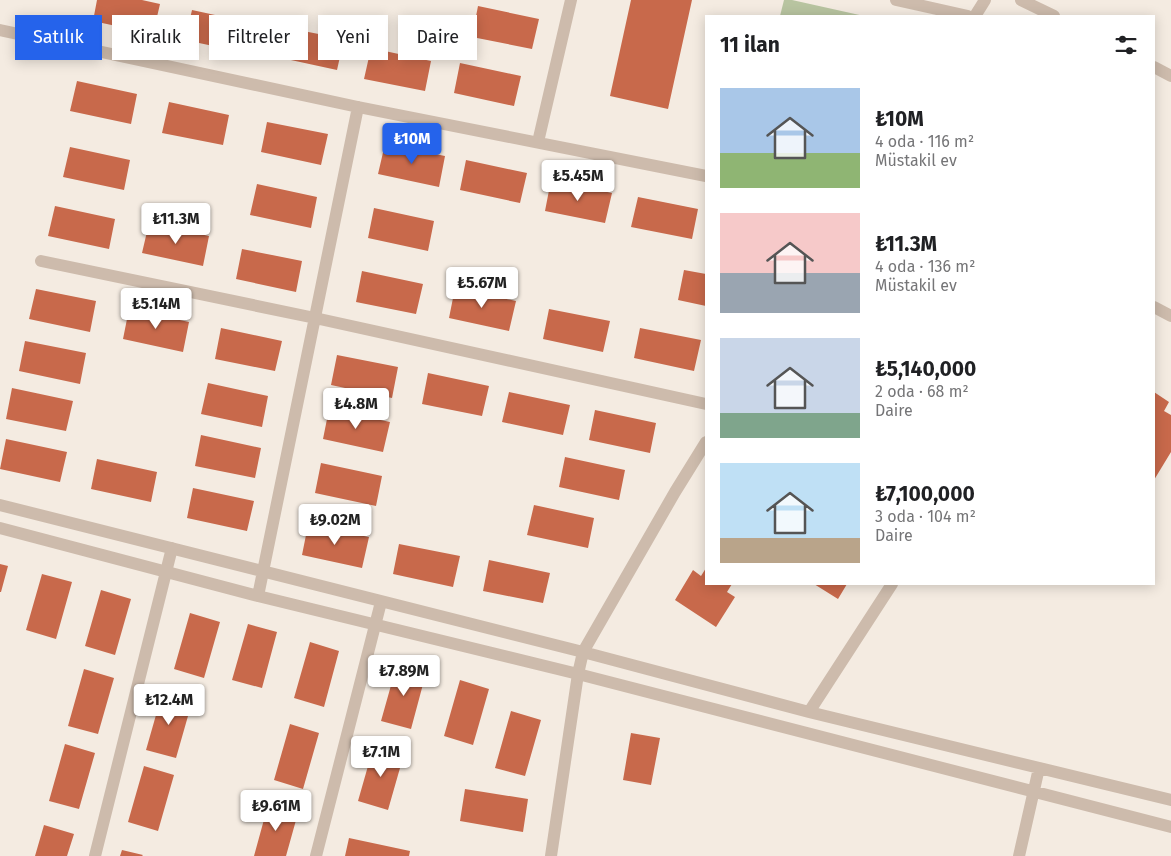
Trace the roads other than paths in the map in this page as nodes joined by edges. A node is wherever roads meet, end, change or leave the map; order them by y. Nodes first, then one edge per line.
1 (571, 0) edge
2 (896, 0) edge
3 (985, 0) edge
4 (1021, 0) edge
5 (964, 15) edge
6 (975, 15) edge
7 (1052, 15) edge
8 (0, 30) edge
9 (1155, 68) edge
10 (1171, 76) edge
11 (358, 107) junction
12 (538, 142) junction
13 (705, 176) edge
14 (42, 261) dead end
15 (1155, 308) edge
16 (1171, 316) edge
17 (315, 318) junction
18 (705, 404) edge
19 (705, 444) edge
20 (0, 505) edge
21 (0, 528) edge
22 (172, 548) junction
23 (263, 571) junction
24 (166, 572) junction
25 (891, 585) edge
26 (258, 596) junction
27 (381, 602) junction
28 (376, 625) junction
29 (583, 652) junction
30 (578, 674) junction
31 (809, 712) junction
32 (1039, 768) junction
33 (1033, 792) junction
34 (1171, 800) edge
35 (1171, 827) edge
36 (95, 856) edge
37 (316, 856) edge
38 (551, 856) edge
39 (1020, 856) edge

1 - 12 street
2 - 5 street
3 - 6 street
4 - 7 street
8 - 11 street
9 - 10 street
11 - 12 street
11 - 17 street
12 - 13 street
14 - 17 street
15 - 16 street
17 - 18 street
17 - 23 street
19 - 29 street
20 - 22 street
21 - 24 street
22 - 23 street
22 - 24 street
23 - 26 street
23 - 27 street
24 - 26 street
24 - 36 street
25 - 31 street
26 - 28 street
27 - 28 street
27 - 29 street
28 - 30 street
28 - 37 street
29 - 30 street
29 - 31 street
30 - 33 street
30 - 38 street
31 - 32 street
32 - 33 street
32 - 34 street
33 - 35 street
33 - 39 street

